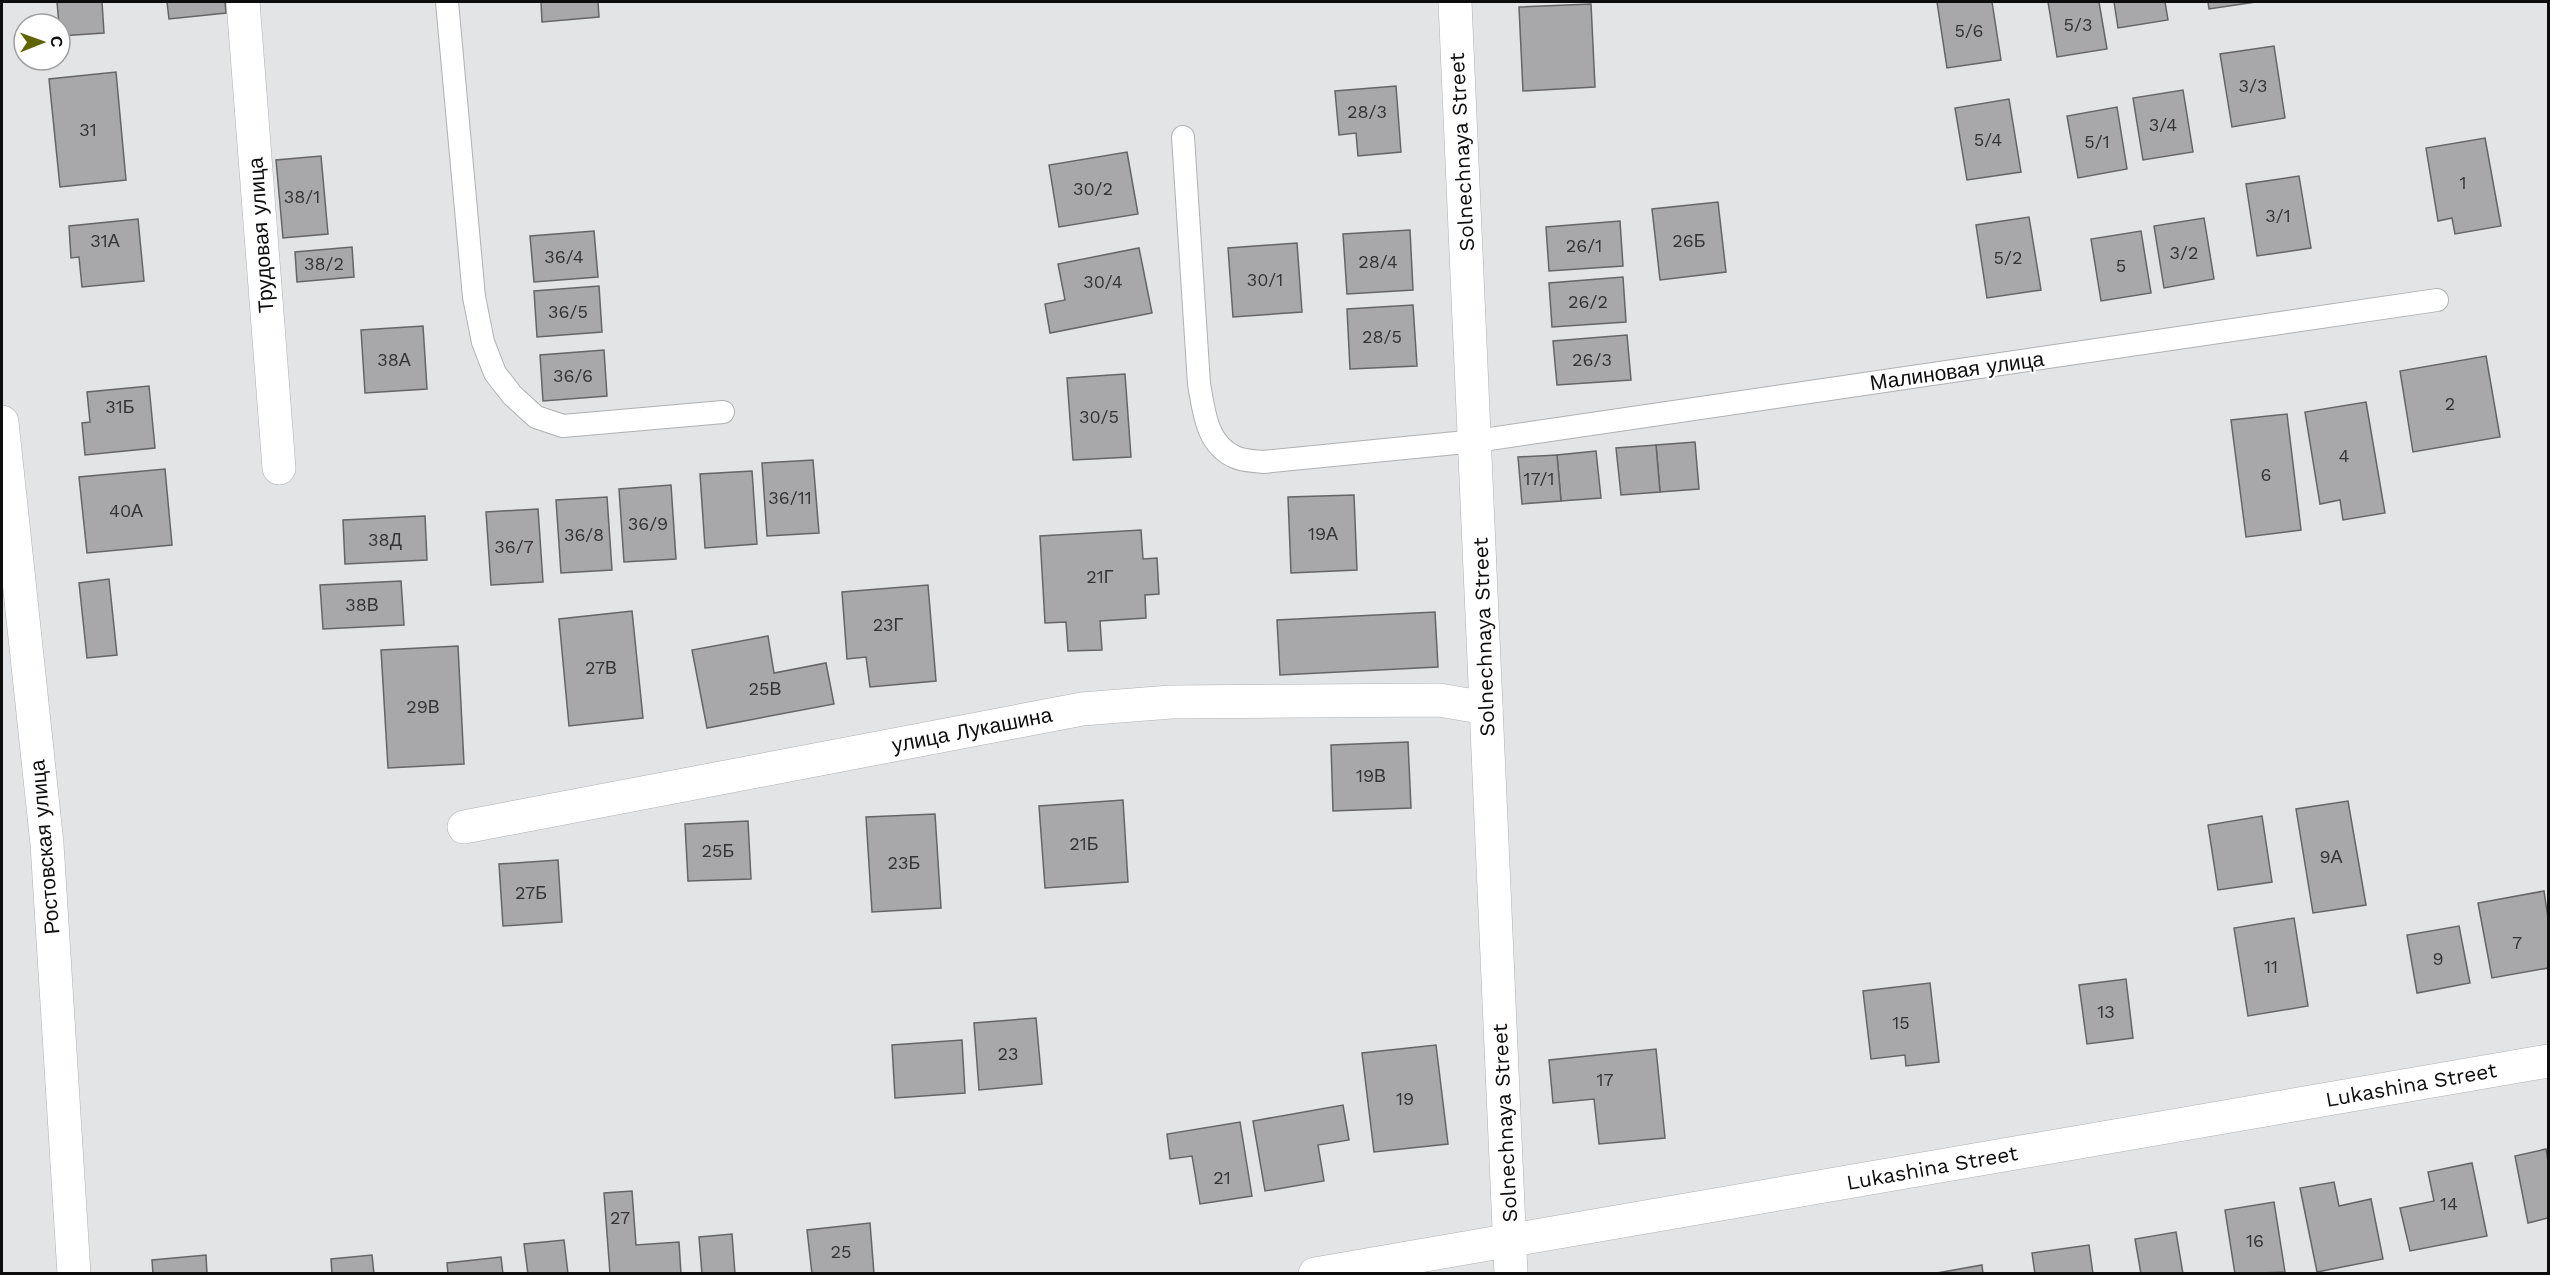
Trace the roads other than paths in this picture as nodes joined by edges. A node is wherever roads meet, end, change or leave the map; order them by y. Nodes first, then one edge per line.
1 (243, 2) edge
2 (447, 2) edge
3 (1455, 2) edge
4 (1183, 136) dead end
5 (2437, 300) dead end
6 (723, 412) dead end
7 (2, 422) edge
8 (1476, 441) junction
9 (279, 468) dead end
10 (1486, 708) junction
11 (464, 827) dead end
12 (2548, 1061) edge
13 (1510, 1241) junction
14 (74, 1274) edge
15 (1315, 1274) edge
16 (1511, 1274) edge

1 - 9 street, Трудовая улица
2 - 6 lane
3 - 8 street, Solnechnaya Street
4 - 8 lane, Малиновая улица
5 - 8 lane, Малиновая улица
7 - 14 street, Ростовская улица
8 - 10 street, Solnechnaya Street
10 - 11 street, улица Лукашина
10 - 13 street, Solnechnaya Street
12 - 13 street, Lukashina Street
13 - 15 street, Lukashina Street
13 - 16 street, Solnechnaya Street

